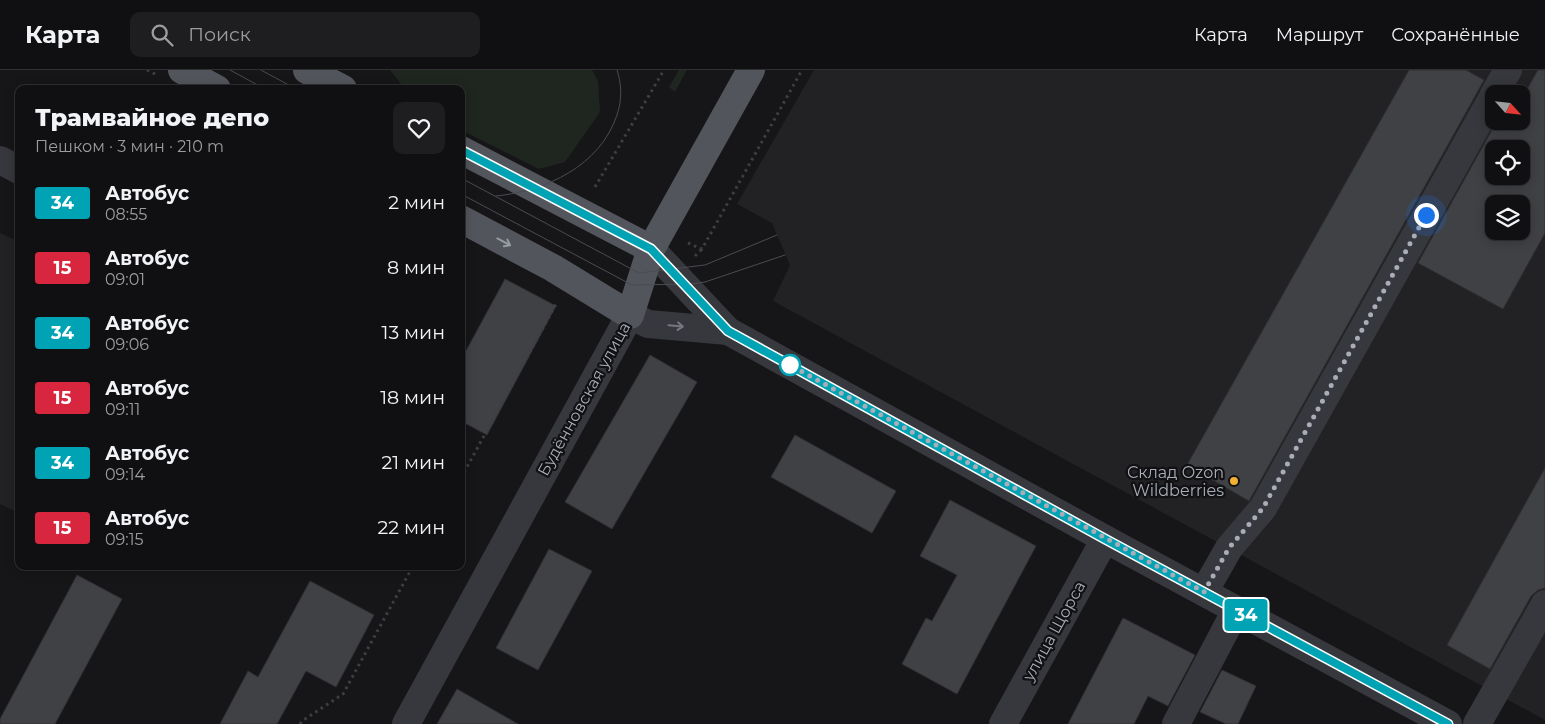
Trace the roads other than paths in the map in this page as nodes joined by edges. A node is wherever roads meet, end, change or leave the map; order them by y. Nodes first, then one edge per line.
1 (182, 70) edge
2 (307, 70) edge
3 (751, 70) edge
4 (1508, 70) edge
5 (210, 85) edge
6 (335, 85) edge
7 (1499, 85) edge
8 (1485, 110) edge
9 (465, 152) edge
10 (0, 160) edge
11 (15, 168) edge
12 (465, 221) edge
13 (651, 249) junction
14 (630, 315) junction
15 (728, 331) junction
16 (1105, 539) junction
17 (1204, 592) junction
18 (1545, 604) edge
19 (1236, 610) junction
20 (406, 724) edge
21 (1003, 724) edge
22 (1176, 724) edge
23 (1448, 724) edge
24 (1477, 724) edge

1 - 5 main road
2 - 6 main road
3 - 13 main road, Будённовская улица
4 - 7 street
8 - 17 street
9 - 13 main road
10 - 11 street
12 -> 14 main road
13 - 14 main road, Будённовская улица
13 - 15 street
14 -> 15 street
14 - 20 street, Будённовская улица
15 - 16 street
16 - 17 street
16 - 21 street, улица Щорса
17 - 19 street
18 - 24 street
19 - 22 street
19 - 23 street

